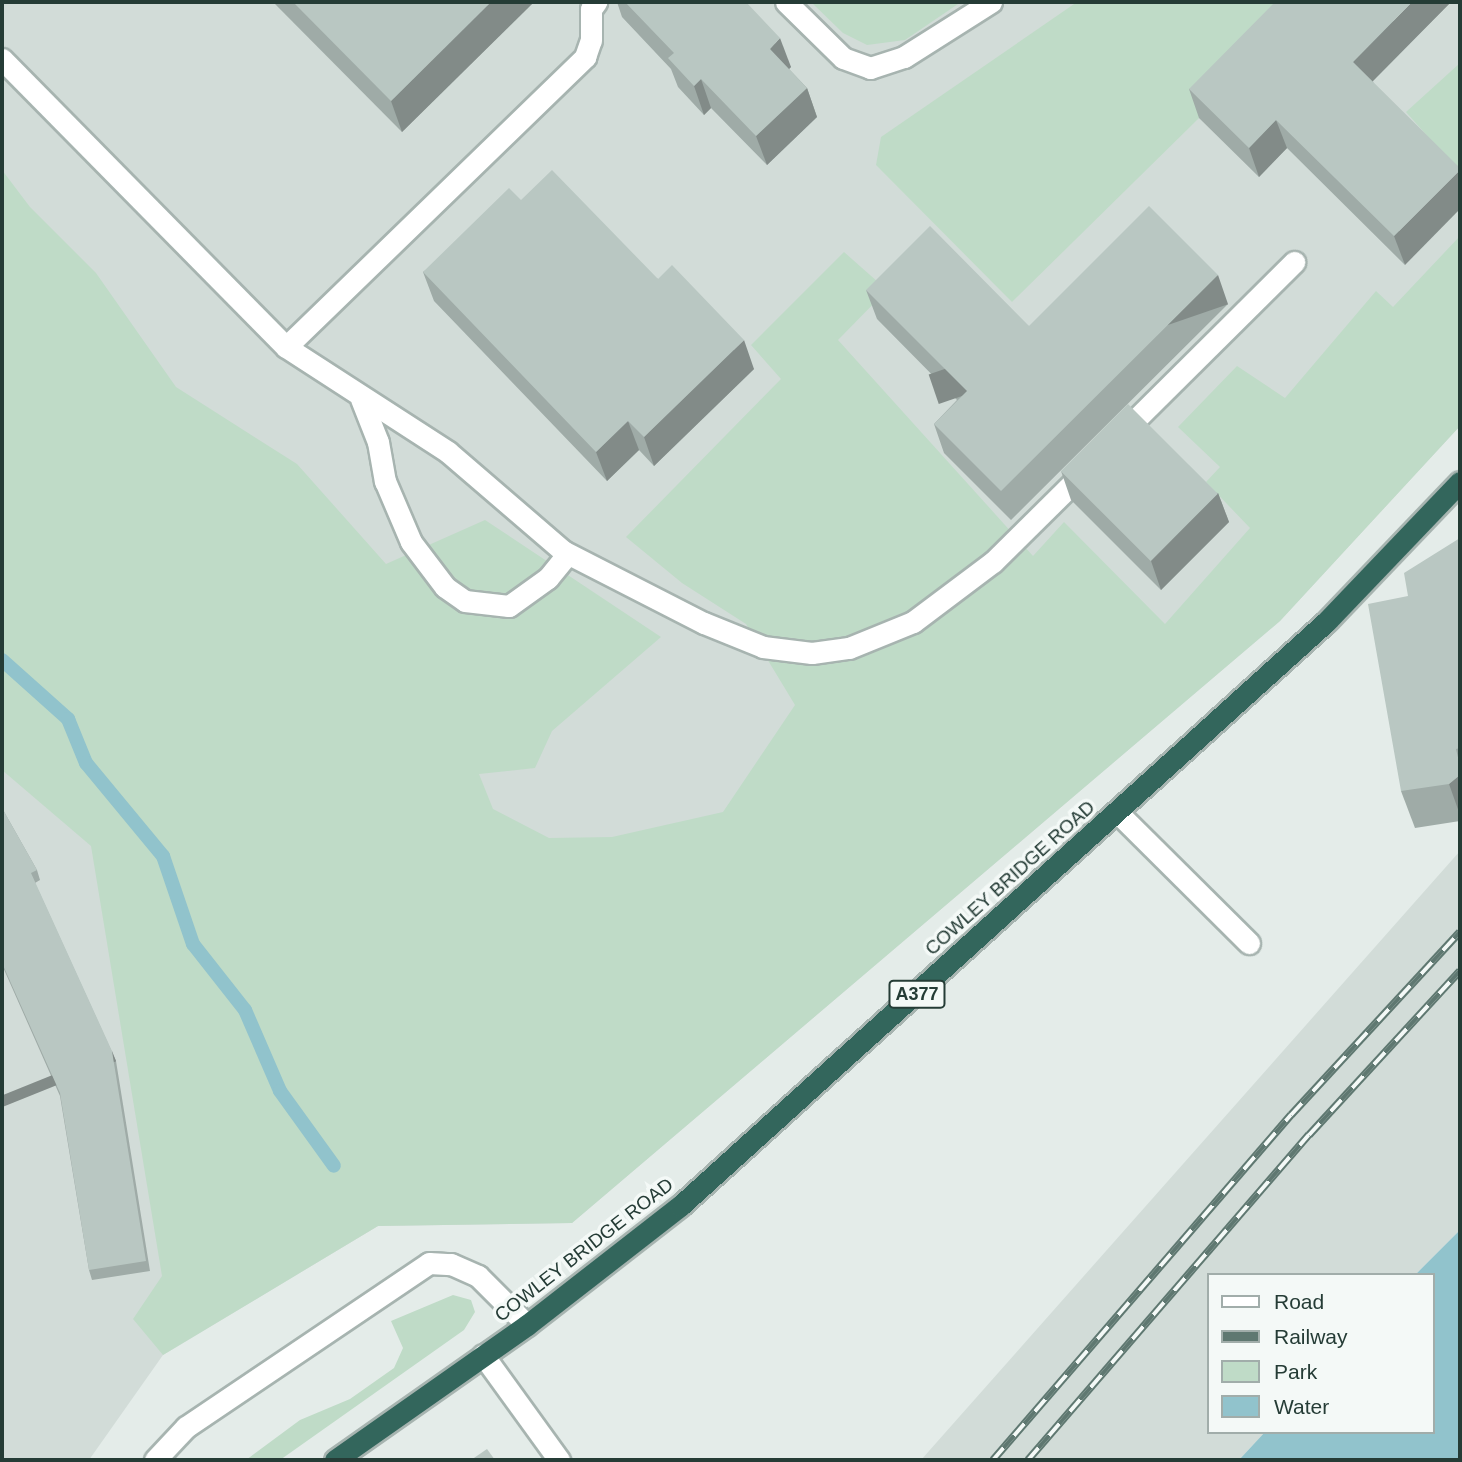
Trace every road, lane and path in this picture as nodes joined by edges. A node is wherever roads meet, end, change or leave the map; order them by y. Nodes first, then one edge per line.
1 (596, 2) edge
2 (786, 2) edge
3 (991, 2) edge
4 (2, 59) edge
5 (1294, 262) dead end
6 (286, 347) junction
7 (361, 399) junction
8 (1460, 482) edge
9 (563, 551) junction
10 (1118, 812) junction
11 (1250, 943) dead end
12 (527, 1325) junction
13 (484, 1355) junction
14 (155, 1460) edge
15 (335, 1460) edge
16 (559, 1460) edge

1 - 6 street
2 - 3 street
4 - 6 street
5 - 9 street
6 - 7 street
7 - 9 street
7 - 9 street
8 - 10 highway, COWLEY BRIDGE ROAD / A377
10 - 11 street
10 - 12 highway, COWLEY BRIDGE ROAD / A377
12 - 13 highway, COWLEY BRIDGE ROAD / A377
12 - 14 street
13 - 15 highway, COWLEY BRIDGE ROAD / A377
13 - 16 street

